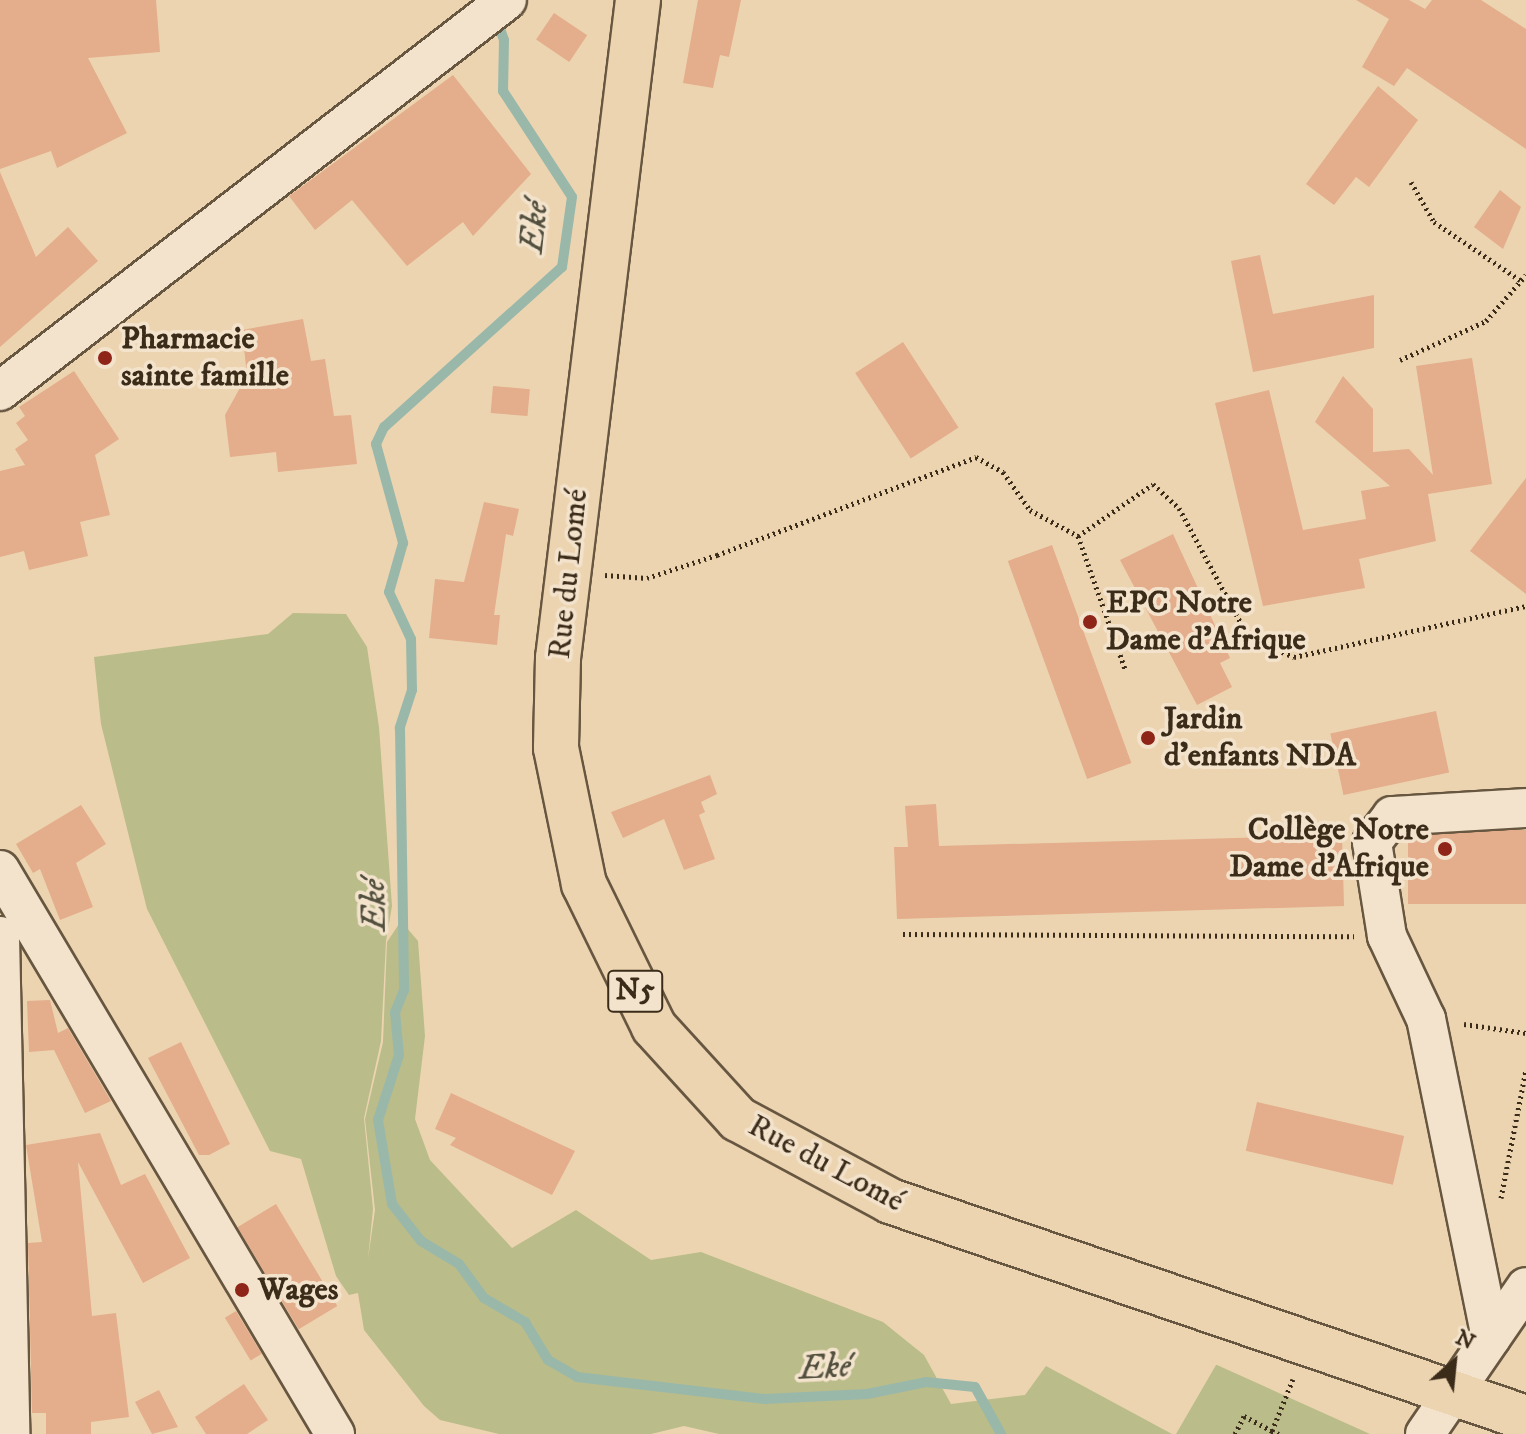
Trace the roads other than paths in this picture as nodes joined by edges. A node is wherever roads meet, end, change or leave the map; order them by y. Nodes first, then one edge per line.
1 (507, 0) edge
2 (638, 0) edge
3 (0, 391) edge
4 (1526, 808) edge
5 (0, 870) edge
6 (0, 936) edge
7 (1526, 1287) edge
8 (1491, 1338) junction
9 (1454, 1391) junction
10 (1526, 1418) edge
11 (10, 1434) edge
12 (335, 1434) edge
13 (1425, 1434) edge

1 - 3 street
2 - 9 main road, Rue du Lomé / N5
4 - 8 street
5 - 12 street
6 - 11 street
7 - 8 street
8 - 9 street
9 - 10 main road, Rue du Lomé / N5
9 - 13 street

